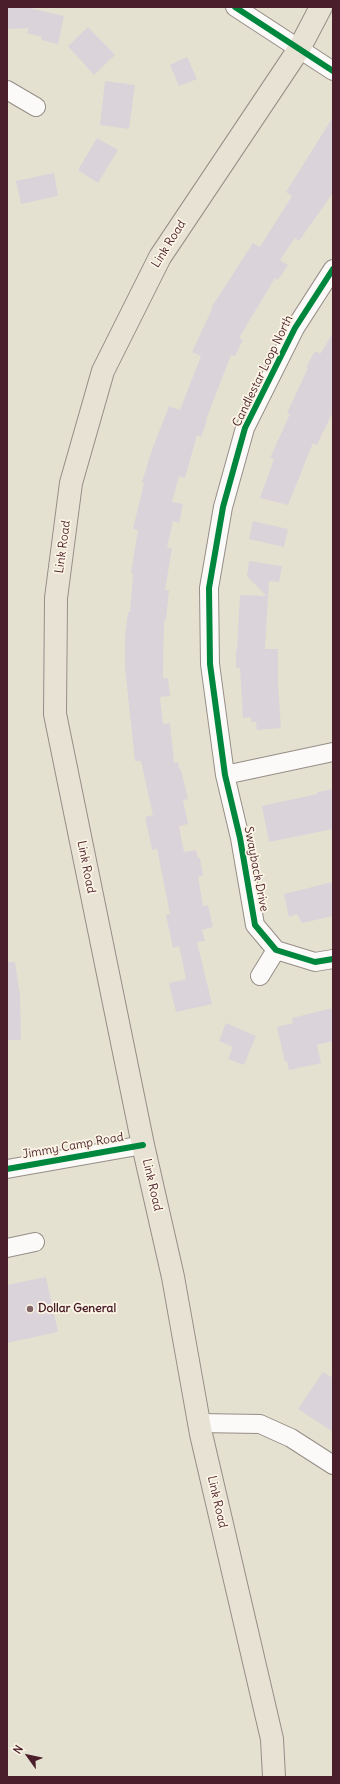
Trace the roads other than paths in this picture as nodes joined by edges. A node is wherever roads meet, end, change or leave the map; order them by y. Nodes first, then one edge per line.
1 (235, 7) edge
2 (321, 7) edge
3 (299, 48) junction
4 (333, 71) edge
5 (7, 90) edge
6 (36, 107) dead end
7 (333, 270) edge
8 (333, 752) edge
9 (225, 775) junction
10 (276, 950) junction
11 (333, 959) edge
12 (260, 976) dead end
13 (143, 1145) junction
14 (7, 1169) edge
15 (35, 1242) dead end
16 (7, 1248) edge
17 (199, 1423) junction
18 (333, 1465) edge
19 (274, 1777) edge

1 - 3 street
2 - 3 main road, Link Road
3 - 4 street
3 - 13 main road, Link Road
5 - 6 street
7 - 9 street, Candlestar Loop North
8 - 9 street
9 - 10 street, Swayback Drive
10 - 11 street
10 - 12 street
13 - 14 street, Jimmy Camp Road
13 - 17 main road, Link Road
15 - 16 street
17 - 18 street
17 - 19 main road, Link Road

